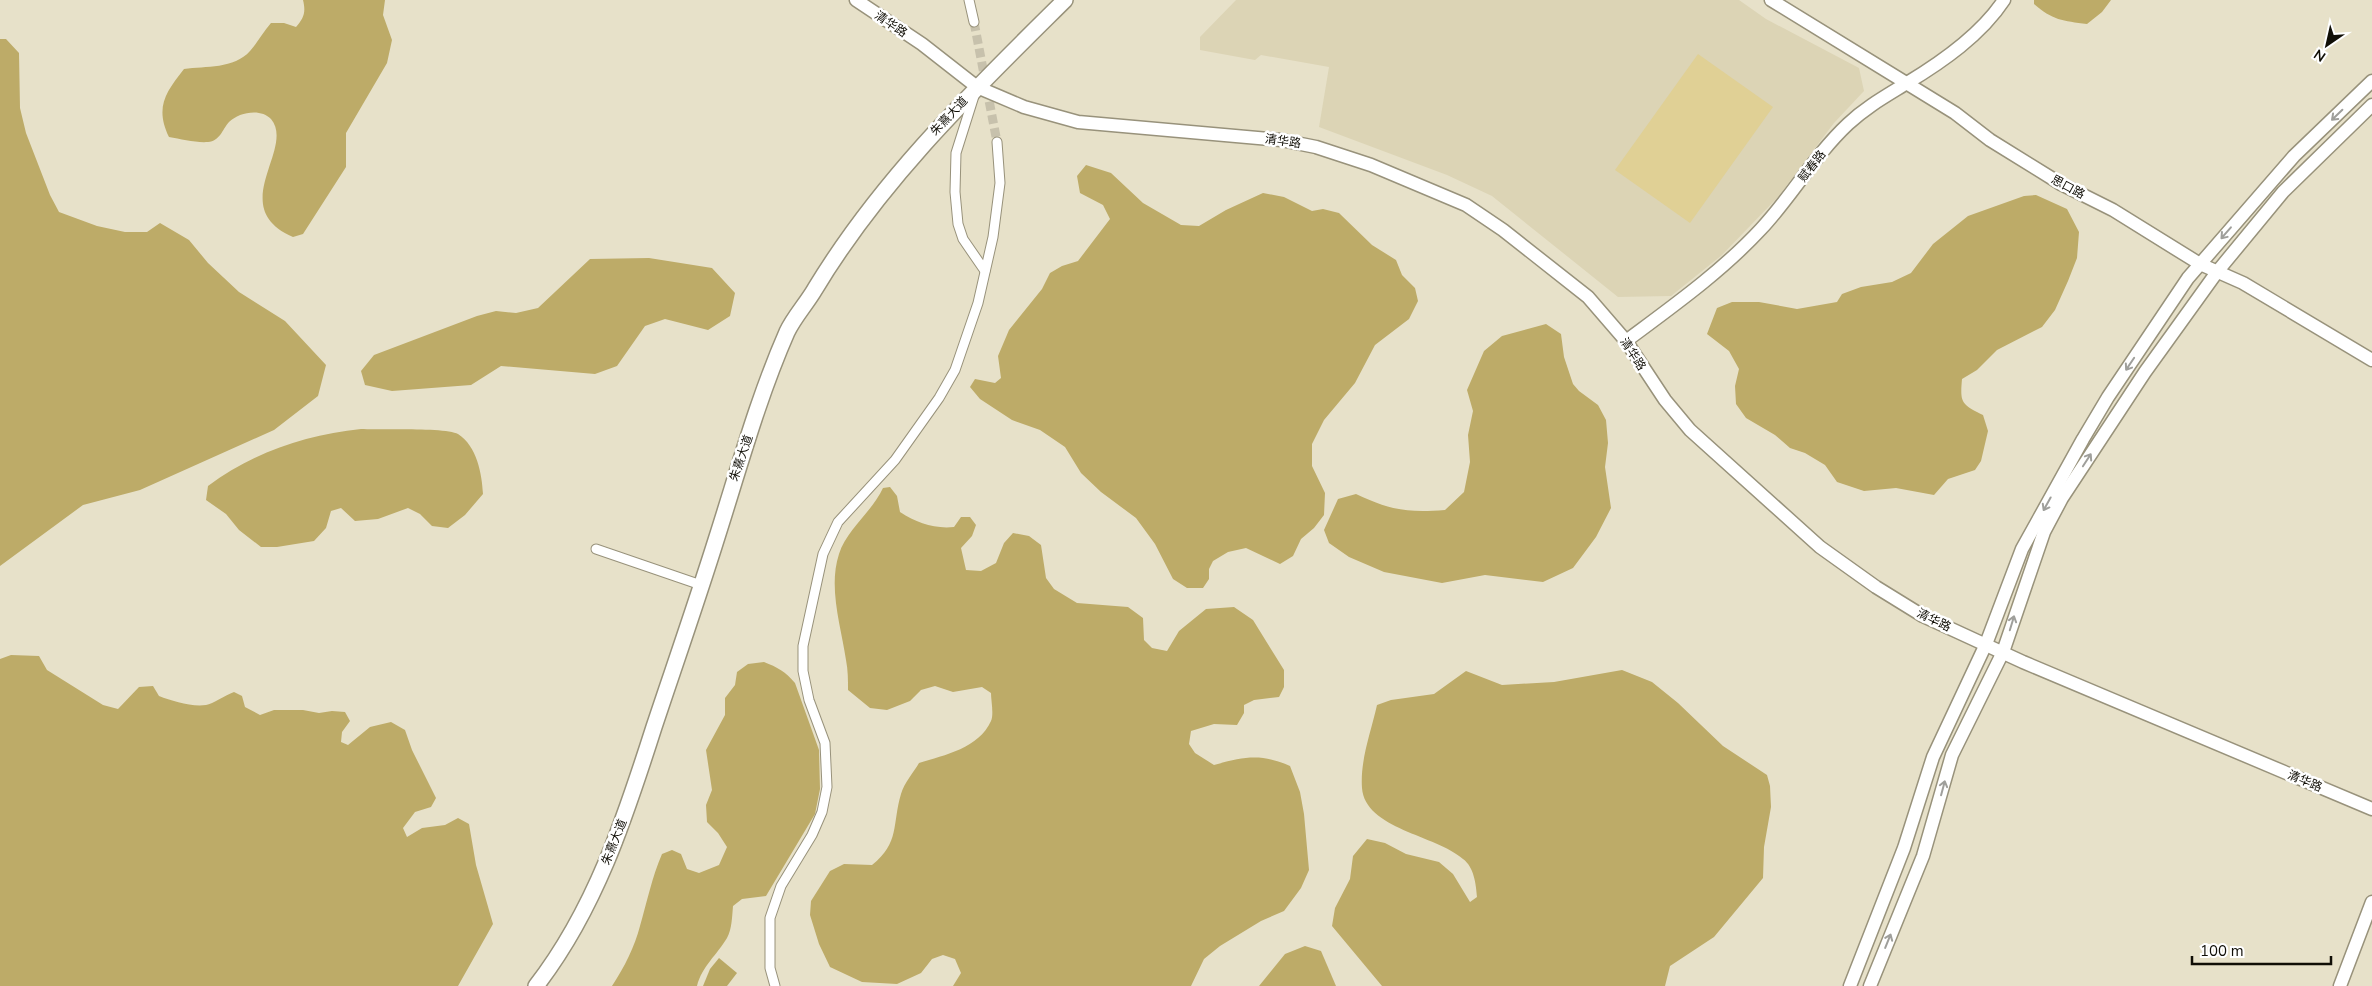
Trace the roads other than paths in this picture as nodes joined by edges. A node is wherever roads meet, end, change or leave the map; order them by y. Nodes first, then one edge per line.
1 (856, 0) edge
2 (969, 0) edge
3 (1065, 0) edge
4 (1771, 0) edge
5 (2004, 0) edge
6 (974, 22) tunnel mouth
7 (2372, 81) edge
8 (1907, 83) junction
9 (977, 87) junction
10 (2372, 106) edge
11 (998, 142) tunnel mouth
12 (2200, 264) junction
13 (985, 271) junction
14 (2216, 272) junction
15 (1626, 341) junction
16 (2372, 360) edge
17 (596, 549) dead end
18 (700, 585) junction
19 (1986, 644) junction
20 (2003, 652) junction
21 (2372, 809) edge
22 (2372, 902) edge
23 (536, 986) edge
24 (775, 986) edge
25 (1850, 986) edge
26 (1870, 986) edge
27 (2340, 986) edge

1 - 9 main road, 清华路
2 - 6 street
3 - 9 main road, 朱熹大道
4 - 8 main road, 思口路
5 - 8 main road, 赋春路
7 -> 12 main road
8 - 12 main road, 思口路
8 - 15 main road, 赋春路
9 - 13 street
9 - 15 main road, 清华路
9 - 18 main road, 朱熹大道
10 - 14 main road
11 - 13 street
12 - 14 main road, 思口路
12 -> 19 main road
13 - 24 street
14 - 16 main road, 思口路
20 -> 14 main road
15 - 19 main road, 清华路
17 - 18 street
18 - 23 main road, 朱熹大道
19 - 20 main road, 清华路
19 - 25 main road
20 - 21 main road, 清华路
26 -> 20 main road
22 - 27 main road

